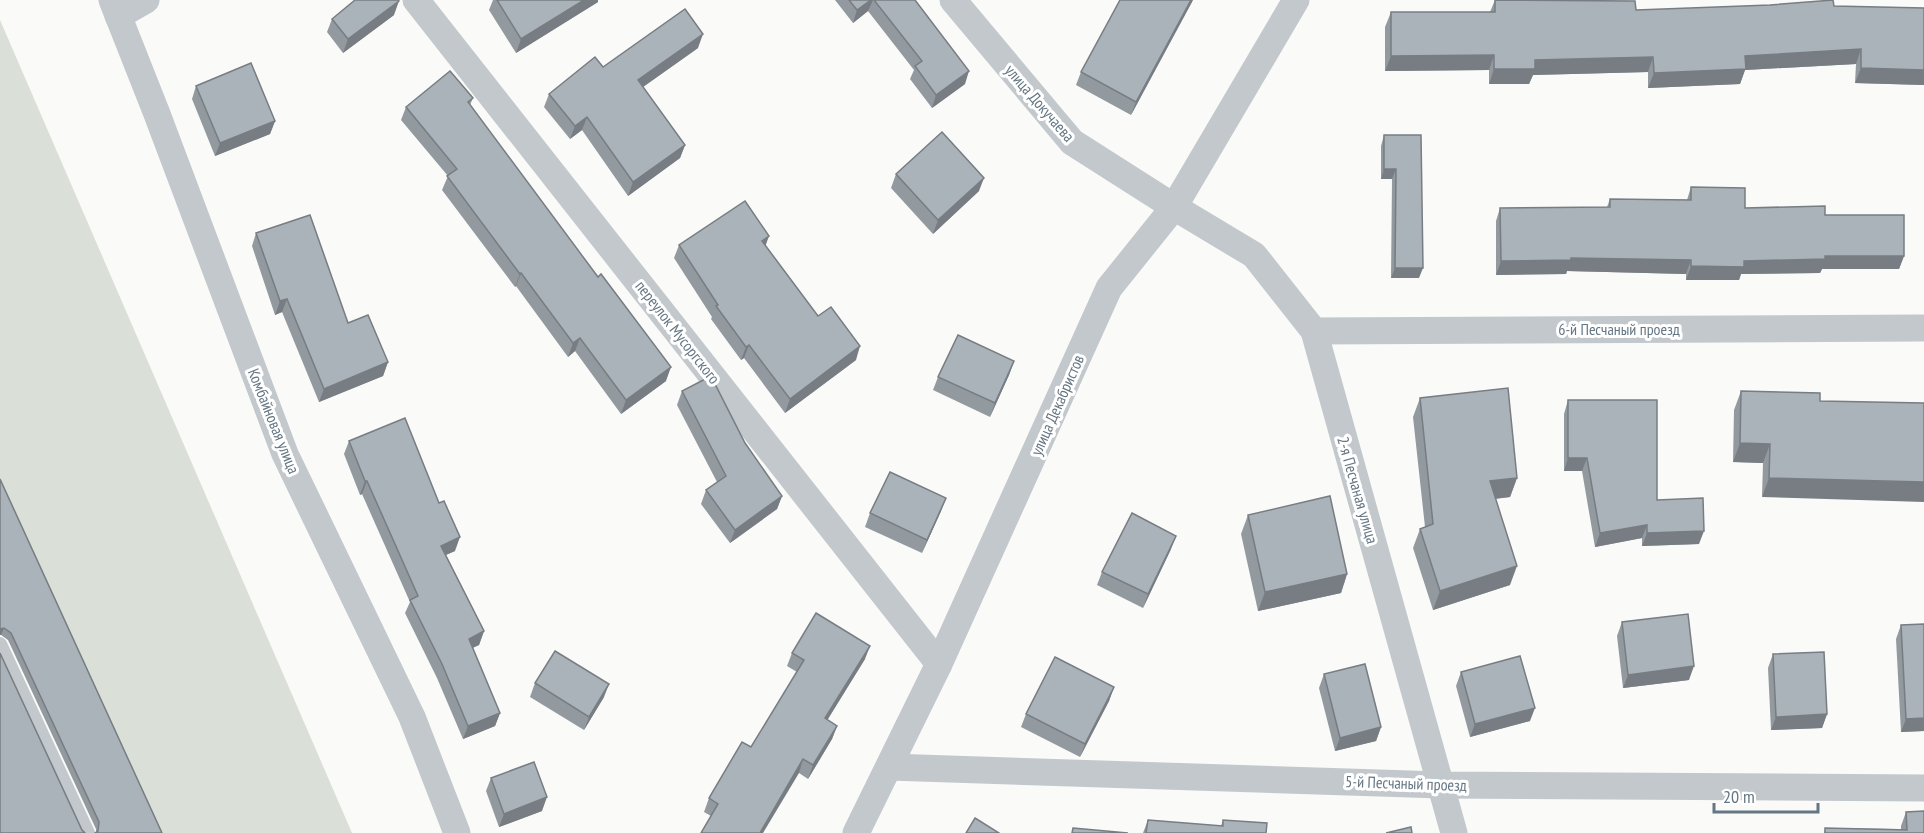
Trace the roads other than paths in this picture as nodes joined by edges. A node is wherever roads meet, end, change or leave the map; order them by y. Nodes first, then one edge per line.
1 (147, 0) edge
2 (416, 0) edge
3 (953, 0) edge
4 (1296, 0) edge
5 (115, 8) edge
6 (1174, 207) junction
7 (1924, 328) edge
8 (1314, 331) junction
9 (0, 644) edge
10 (939, 664) junction
11 (889, 767) junction
12 (1441, 785) junction
13 (1924, 788) edge
14 (87, 833) edge
15 (457, 833) edge
16 (856, 833) edge
17 (1454, 833) edge

1 - 5 street
2 - 10 street, переулок Мусоргского
3 - 6 street, улица Докучаева
4 - 6 street, улица Декабристов
5 - 15 street, Комбайновая улица
6 - 8 street, 2-я Песчаная улица
6 - 10 street, улица Декабристов
7 - 8 street, 6-й Песчаный проезд
8 - 12 street, 2-я Песчаная улица
9 - 14 lane
10 - 11 street, улица Декабристов
11 - 12 street, 5-й Песчаный проезд
11 - 16 street, улица Декабристов
12 - 13 street, 5-й Песчаный проезд
12 - 17 street, 2-я Песчаная улица

